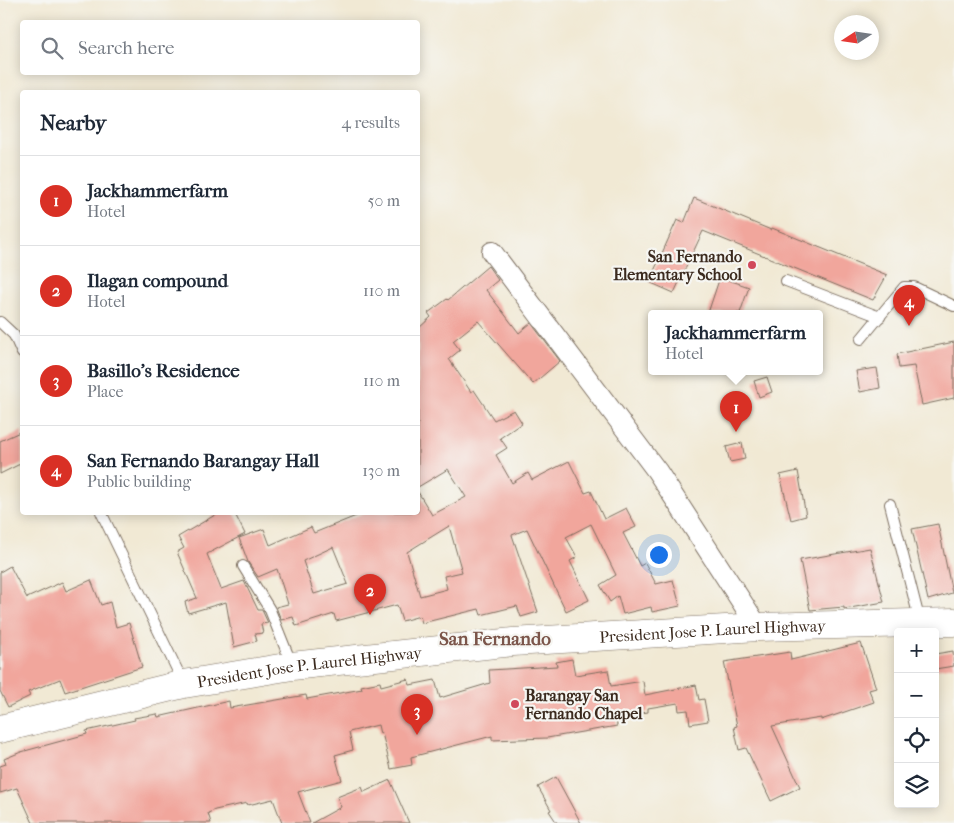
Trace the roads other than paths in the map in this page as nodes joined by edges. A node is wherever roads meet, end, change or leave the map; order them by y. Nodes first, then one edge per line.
1 (492, 252) dead end
2 (786, 281) dead end
3 (954, 306) edge
4 (880, 317) junction
5 (0, 322) edge
6 (861, 339) dead end
7 (20, 348) edge
8 (890, 504) dead end
9 (102, 515) edge
10 (243, 566) dead end
11 (921, 622) junction
12 (954, 622) edge
13 (758, 627) junction
14 (292, 666) junction
15 (184, 684) junction
16 (0, 729) edge

1 - 13 street
2 - 4 lane
3 - 4 lane
4 - 6 lane
5 - 7 lane
8 - 11 lane
9 - 15 lane
10 - 14 lane
11 - 12 highway, President Jose P. Laurel Highway
11 - 13 highway, President Jose P. Laurel Highway
13 - 14 highway, President Jose P. Laurel Highway
14 - 15 highway, President Jose P. Laurel Highway
15 - 16 highway, President Jose P. Laurel Highway

